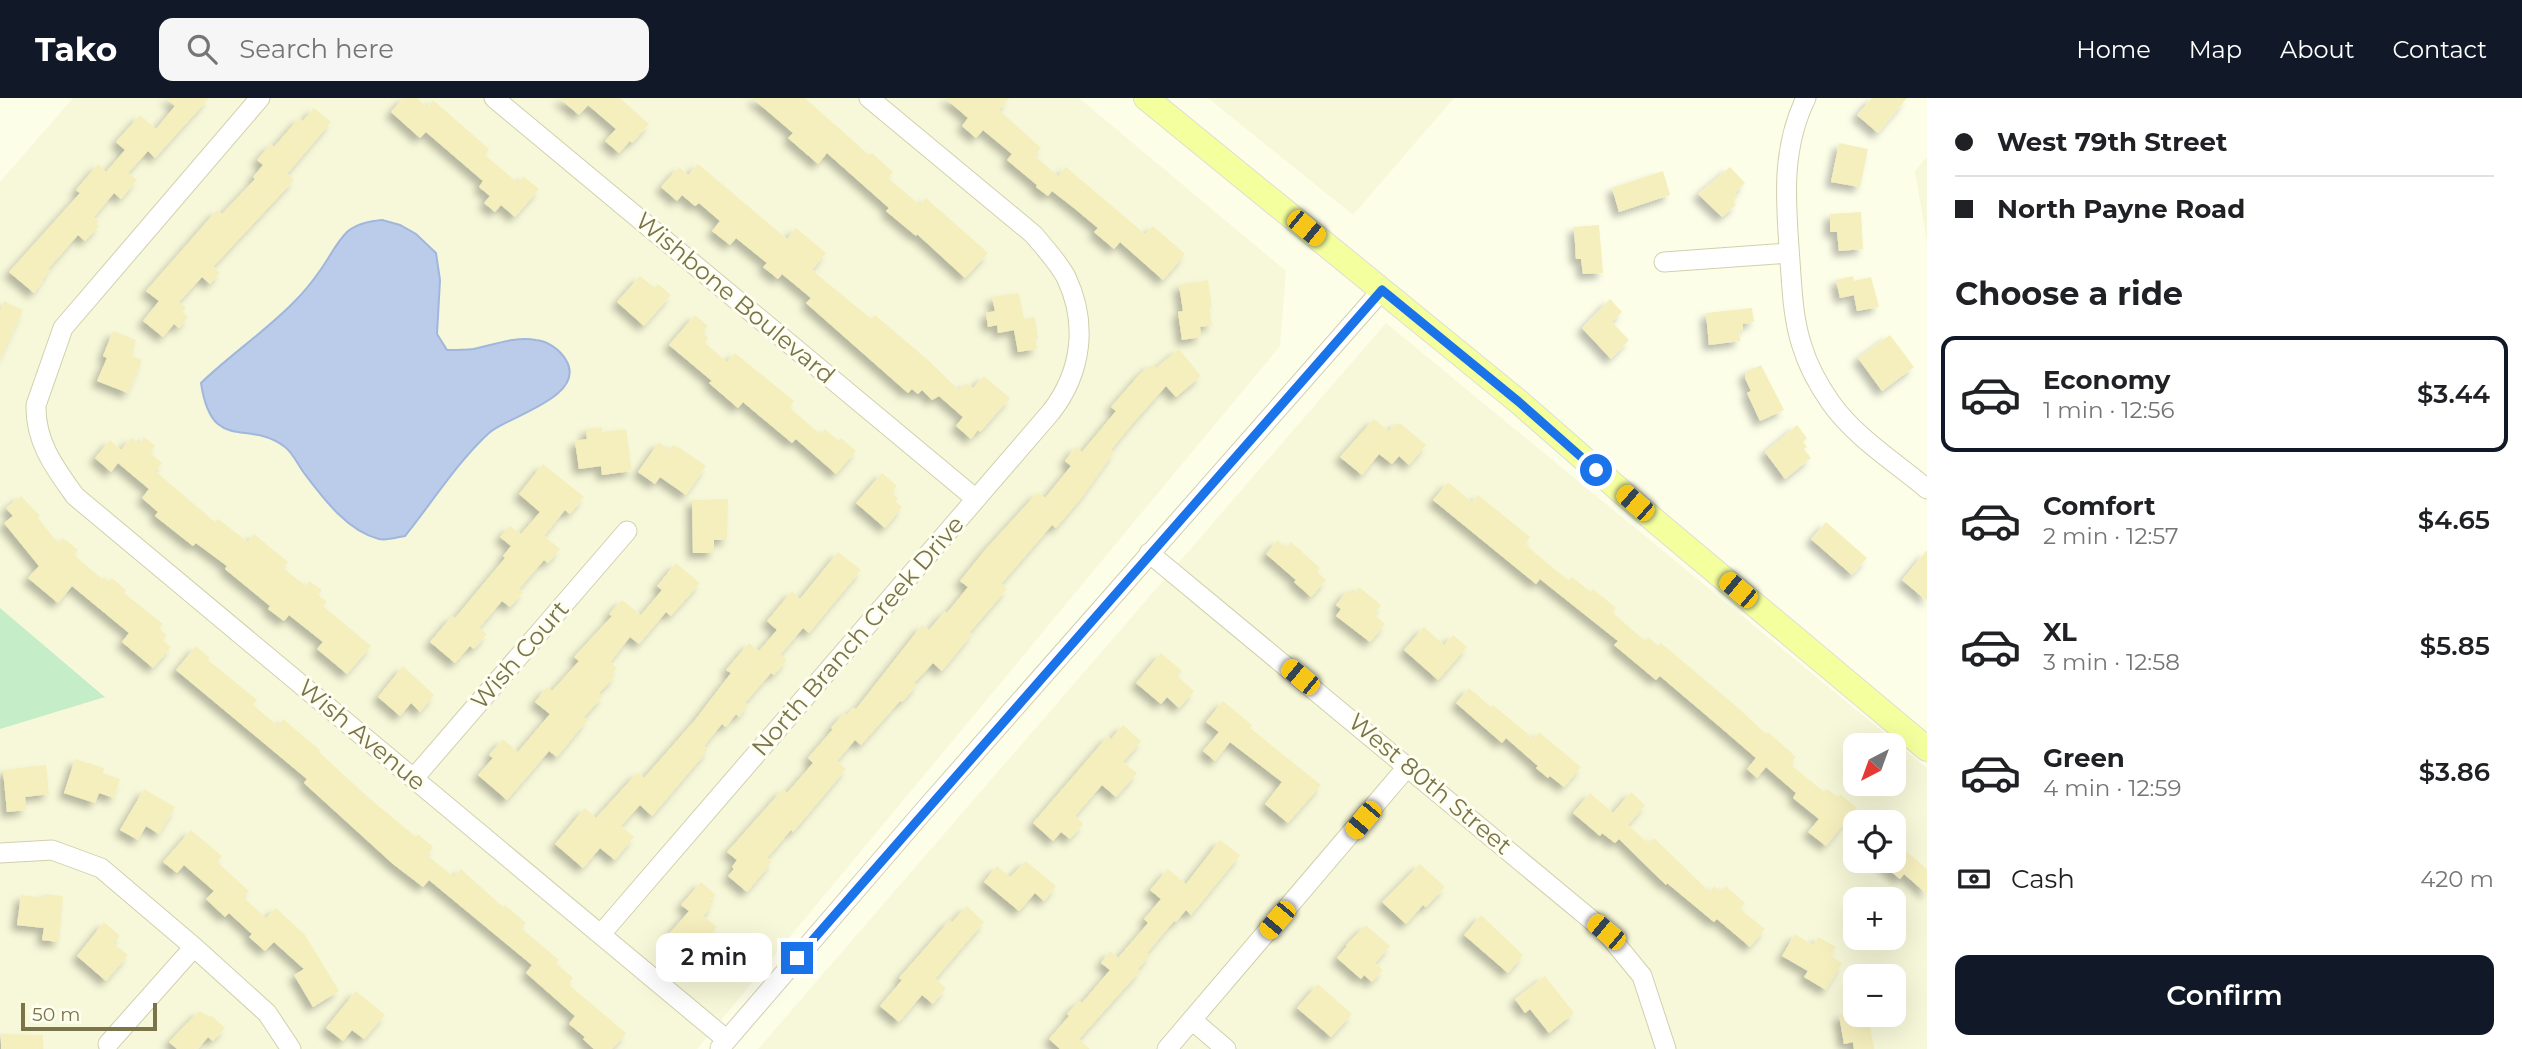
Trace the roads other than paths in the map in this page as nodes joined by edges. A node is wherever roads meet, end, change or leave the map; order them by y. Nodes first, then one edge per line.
1 (260, 98) edge
2 (494, 98) edge
3 (869, 98) edge
4 (1146, 98) edge
5 (1805, 98) edge
6 (1789, 253) junction
7 (1664, 262) dead end
8 (1382, 290) junction
9 (1927, 489) edge
10 (976, 499) junction
11 (627, 531) dead end
12 (1149, 553) junction
13 (1927, 749) edge
14 (1408, 766) junction
15 (414, 778) junction
16 (0, 853) edge
17 (601, 934) junction
18 (194, 947) junction
19 (1192, 1020) junction
20 (108, 1044) dead end
21 (723, 1044) edge
22 (290, 1049) edge
23 (1167, 1049) edge
24 (1226, 1049) edge
25 (1666, 1049) edge

1 - 15 street, Wish Avenue
2 - 10 street, Wishbone Boulevard
3 - 10 street, North Branch Creek Drive
4 - 8 main road
5 - 6 street
6 - 7 street
6 - 9 street
8 - 12 street
8 - 13 main road
10 - 17 street, North Branch Creek Drive
11 - 15 street, Wish Court
12 - 14 street, West 80th Street
12 - 21 street
14 - 19 street
14 - 25 street, West 80th Street
15 - 17 street, Wish Avenue
16 - 18 street
17 - 21 street, Wish Avenue
18 - 20 street
18 - 22 street
19 - 23 street
19 - 24 street

